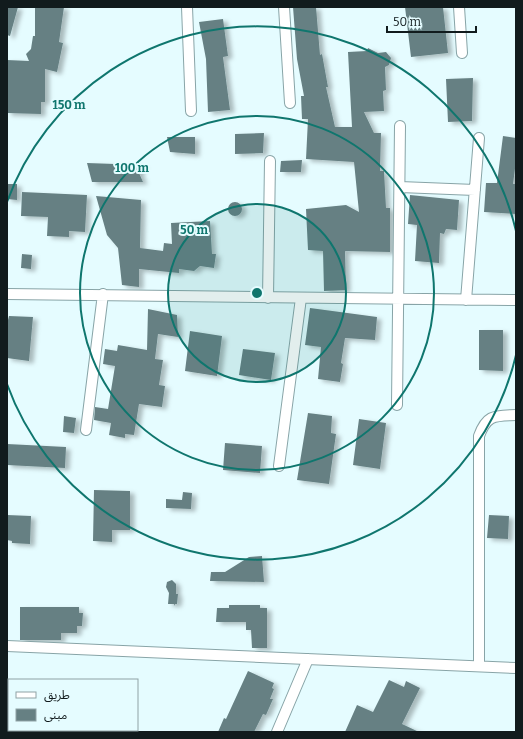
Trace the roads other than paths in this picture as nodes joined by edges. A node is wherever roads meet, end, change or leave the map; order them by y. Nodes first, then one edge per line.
1 (187, 7) edge
2 (284, 7) edge
3 (459, 7) edge
4 (462, 53) dead end
5 (290, 103) dead end
6 (191, 111) dead end
7 (400, 126) dead end
8 (480, 138) dead end
9 (270, 160) dead end
10 (400, 187) junction
11 (475, 190) junction
12 (7, 294) edge
13 (103, 294) junction
14 (268, 298) junction
15 (301, 298) junction
16 (398, 299) junction
17 (466, 300) junction
18 (516, 300) edge
19 (397, 405) dead end
20 (516, 415) edge
21 (86, 430) dead end
22 (279, 466) dead end
23 (7, 646) edge
24 (308, 659) junction
25 (479, 666) junction
26 (516, 668) edge
27 (277, 732) edge

1 - 6 street
2 - 5 street
3 - 4 street
7 - 10 street
8 - 11 street
9 - 14 street
10 - 11 street
10 - 16 street
11 - 17 street
12 - 13 street
13 - 14 street
13 - 21 street
14 - 15 street
15 - 16 street
15 - 22 street
16 - 17 street
16 - 19 street
17 - 18 street
20 - 25 street
23 - 24 street
24 - 25 street
24 - 27 street
25 - 26 street

